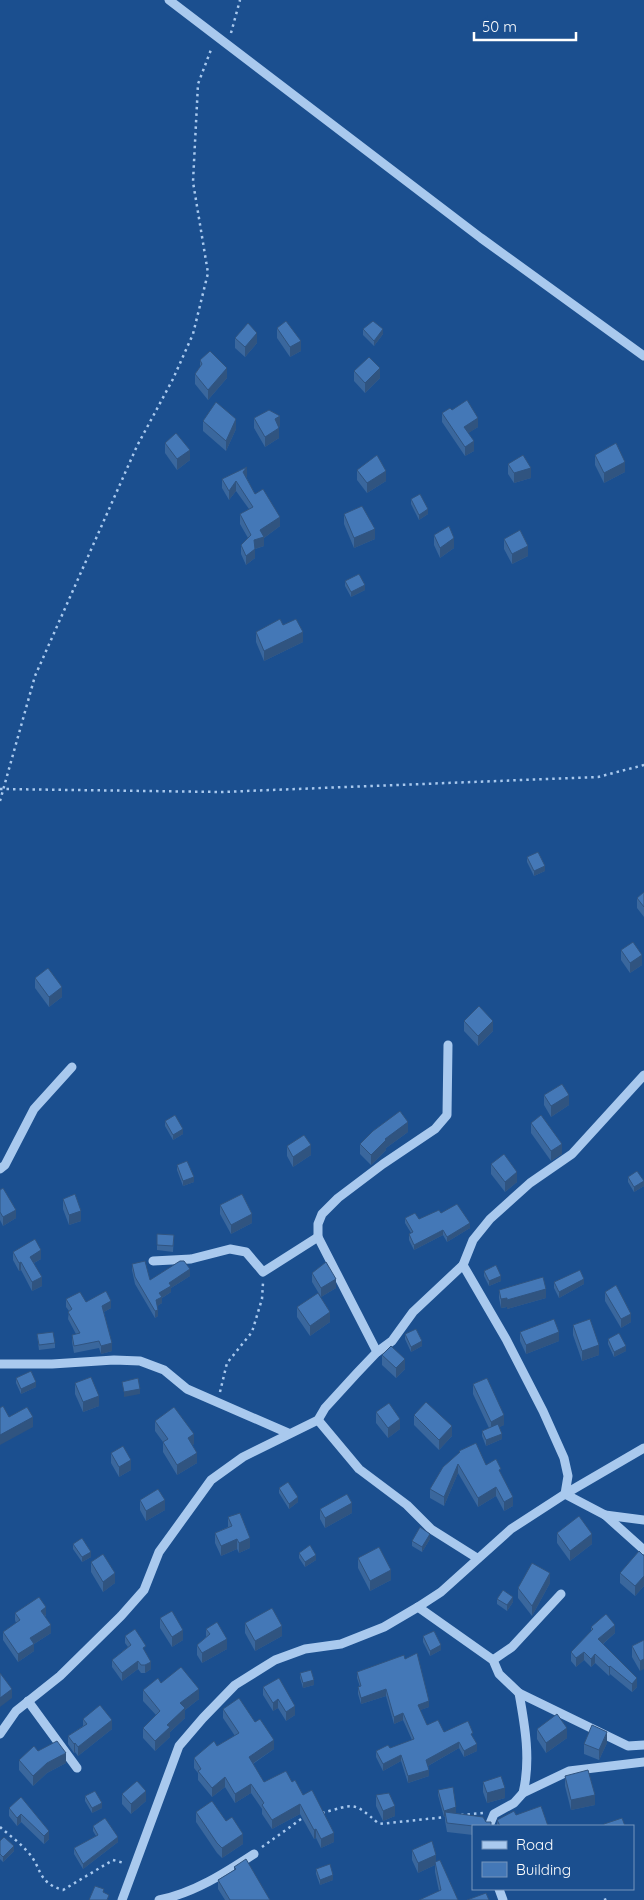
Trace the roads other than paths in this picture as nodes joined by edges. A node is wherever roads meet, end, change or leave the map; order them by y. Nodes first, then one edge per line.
1 (169, 0) edge
2 (644, 356) edge
3 (448, 1045) dead end
4 (72, 1067) dead end
5 (644, 1074) edge
6 (0, 1169) edge
7 (318, 1237) junction
8 (153, 1261) dead end
9 (463, 1265) junction
10 (377, 1352) junction
11 (0, 1364) edge
12 (318, 1420) junction
13 (288, 1433) junction
14 (644, 1448) edge
15 (564, 1494) junction
16 (605, 1515) junction
17 (644, 1520) edge
18 (644, 1550) edge
19 (477, 1558) junction
20 (561, 1594) dead end
21 (418, 1608) junction
22 (493, 1660) junction
23 (519, 1693) junction
24 (28, 1701) junction
25 (0, 1734) edge
26 (644, 1744) edge
27 (644, 1762) edge
28 (78, 1768) dead end
29 (523, 1793) junction
30 (489, 1825) edge
31 (254, 1854) road end
32 (122, 1900) edge
33 (130, 1900) edge
34 (159, 1900) edge

1 - 2 street
3 - 7 street
4 - 6 street
5 - 9 street
7 - 8 street
7 - 10 street
9 - 10 street
9 - 15 street
10 - 12 street
11 - 13 street
12 - 13 street
12 - 19 street
13 - 24 street
14 - 15 street
15 - 16 street
15 - 19 street
16 - 17 street
16 - 18 street
19 - 21 street
20 - 22 street
21 - 22 street
21 - 32 street
22 - 23 street
23 - 26 street
23 - 29 street
24 - 25 street
24 - 28 street
27 - 29 street
29 - 30 street
31 - 34 street
32 - 33 street

